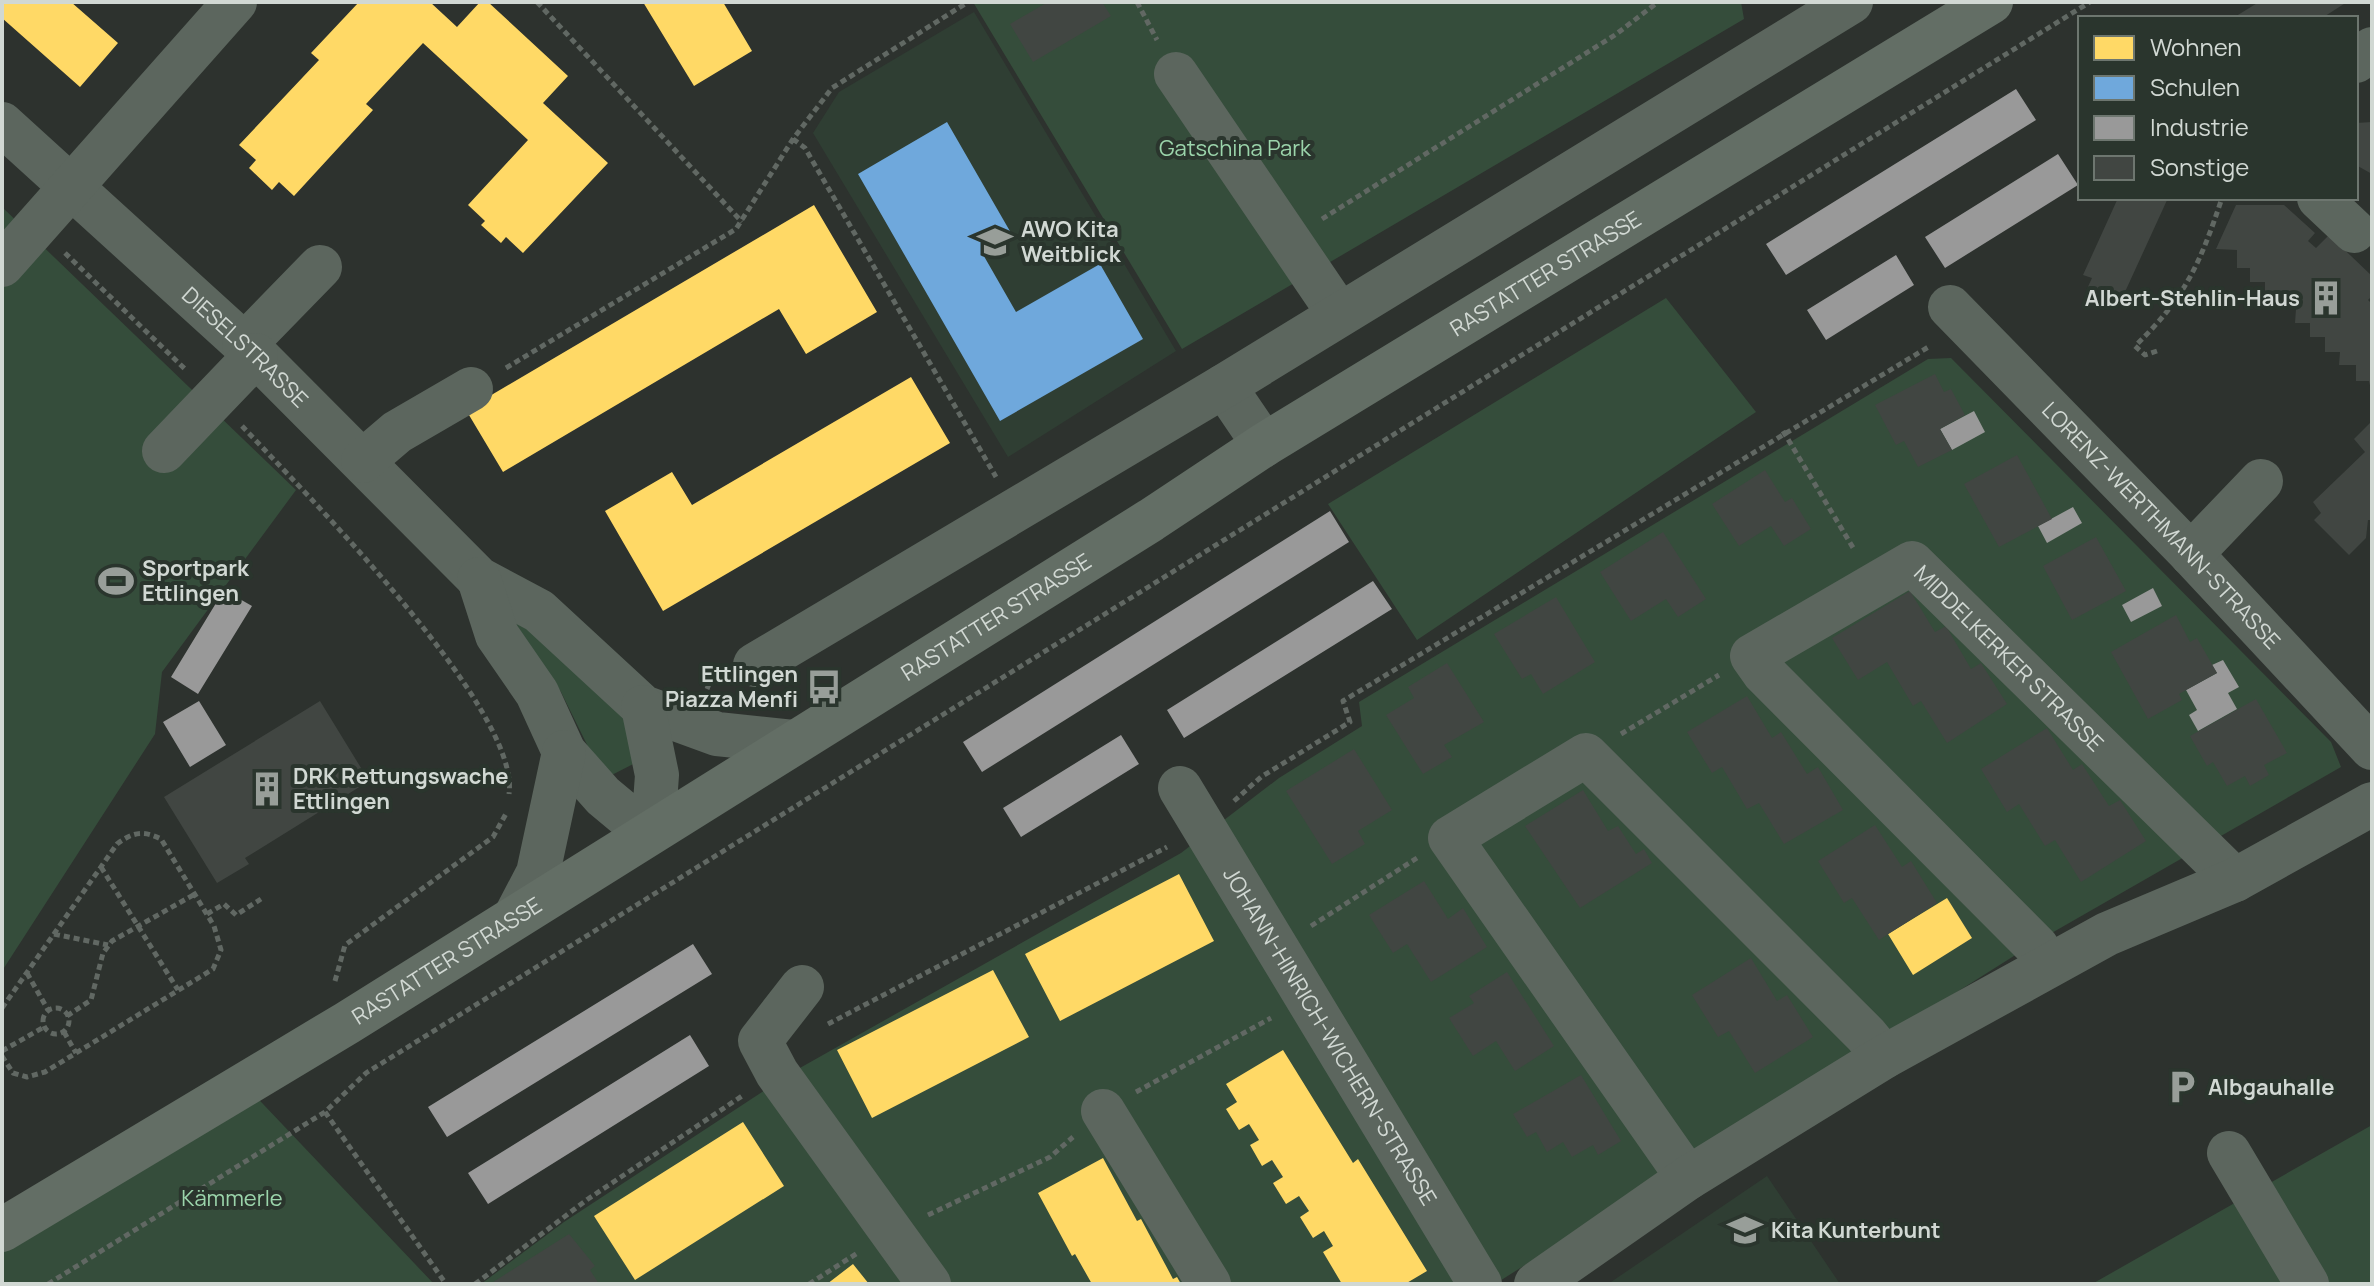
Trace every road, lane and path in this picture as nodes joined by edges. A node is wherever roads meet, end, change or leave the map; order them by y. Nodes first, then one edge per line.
1 (235, 2) edge
2 (537, 2) edge
3 (968, 2) edge
4 (1658, 2) edge
5 (1851, 2) edge
6 (1991, 2) edge
7 (2090, 2) edge
8 (1176, 74) dead end
9 (2, 124) edge
10 (793, 139) junction
11 (72, 185) junction
12 (2221, 200) edge
13 (2321, 200) edge
14 (742, 222) junction
15 (37, 226) junction
16 (2354, 231) dead end
17 (1288, 241) junction
18 (2, 265) edge
19 (320, 267) dead end
20 (1950, 307) dead end
21 (1339, 314) junction
22 (250, 350) junction
23 (2157, 351) dead end
24 (1224, 386) junction
25 (471, 389) joint
26 (215, 398) junction
27 (1783, 431) dead end
28 (1264, 445) junction
29 (164, 451) dead end
30 (363, 461) junction
31 (2261, 481) dead end
32 (1016, 511) junction
33 (2191, 554) junction
34 (479, 579) junction
35 (1875, 584) junction
36 (1752, 656) junction
37 (755, 665) dead end
38 (643, 707) junction
39 (793, 742) junction
40 (2372, 748) edge
41 (564, 752) junction
42 (1586, 755) junction
43 (1180, 788) dead end
44 (2372, 804) edge
45 (653, 830) junction
46 (1450, 838) junction
47 (101, 867) junction
48 (2235, 880) junction
49 (195, 894) junction
50 (261, 899) dead end
51 (207, 914) junction
52 (515, 917) junction
53 (138, 926) junction
54 (54, 934) junction
55 (108, 945) junction
56 (1276, 948) junction
57 (2047, 966) junction
58 (27, 973) junction
59 (802, 987) dead end
60 (178, 990) junction
61 (1307, 998) junction
62 (2, 1008) edge
63 (48, 1010) junction
64 (67, 1016) junction
65 (347, 1023) junction
66 (44, 1027) junction
67 (64, 1032) junction
68 (76, 1053) junction
69 (2, 1054) edge
70 (1884, 1057) junction
71 (366, 1073) junction
72 (1103, 1111) junction
73 (325, 1112) junction
74 (2229, 1153) dead end
75 (1688, 1178) junction
76 (2, 1230) edge
77 (889, 1233) junction
78 (48, 1284) edge
79 (446, 1284) edge
80 (809, 1284) edge
81 (929, 1284) edge
82 (1209, 1284) edge
83 (1480, 1284) edge
84 (1536, 1284) edge
85 (2307, 1284) edge

1 - 11 street
2 - 14 path
3 - 10 path
4 - 17 path
5 - 21 street
6 - 28 main road, RASTATTER STRASSE
7 - 71 path
8 - 17 street
9 - 11 street, DIESELSTRASSE
10 - 14 path
10 - 32 path
11 - 15 street
11 - 22 street, DIESELSTRASSE
12 - 23 path
13 - 16 street
14 - 25 path
15 - 18 street
15 - 26 path
17 - 21 street
19 - 22 street
20 - 33 street, LORENZ-WERTHMANN-STRASSE
21 - 24 street
22 - 26 street
22 - 30 street, DIESELSTRASSE
24 - 28 street
24 - 32 street
25 - 30 street
26 - 29 street
26 - 65 path
27 - 35 path
28 - 39 main road, RASTATTER STRASSE
30 - 34 street, DIESELSTRASSE
31 - 33 street
32 - 37 street
33 - 40 street, LORENZ-WERTHMANN-STRASSE
34 - 38 street, DIESELSTRASSE
34 - 41 street, DIESELSTRASSE
35 - 36 street, MIDDELKERKER STRASSE
35 - 48 street, MIDDELKERKER STRASSE
36 - 42 path
36 - 57 street
38 - 39 street, DIESELSTRASSE
38 - 45 street
39 - 45 main road, RASTATTER STRASSE
41 - 45 street, DIESELSTRASSE
41 - 52 street
42 - 46 street
42 - 70 street
43 - 56 street, JOHANN-HINRICH-WICHERN-STRASSE
44 - 48 street
45 - 52 main road, RASTATTER STRASSE
46 - 56 path
46 - 75 street
47 - 49 path
47 - 53 path
47 - 54 path
48 - 57 street
49 - 51 path
49 - 53 path
50 - 51 path
51 - 60 path
52 - 65 main road, RASTATTER STRASSE
53 - 55 path
53 - 60 path
54 - 55 path
54 - 58 path
55 - 64 path
56 - 61 street, JOHANN-HINRICH-WICHERN-STRASSE
57 - 70 street
58 - 62 path
58 - 63 path
59 - 77 street
60 - 68 path
61 - 72 path
61 - 83 street, JOHANN-HINRICH-WICHERN-STRASSE
63 - 64 path
63 - 66 path
64 - 67 path
65 - 71 path
65 - 76 main road, RASTATTER STRASSE
66 - 67 path
66 - 69 path
67 - 68 path
68 - 69 path
70 - 75 street
71 - 73 path
72 - 77 path
72 - 82 street
73 - 78 path
73 - 79 path
74 - 85 street
75 - 84 street
77 - 80 path
77 - 81 street

